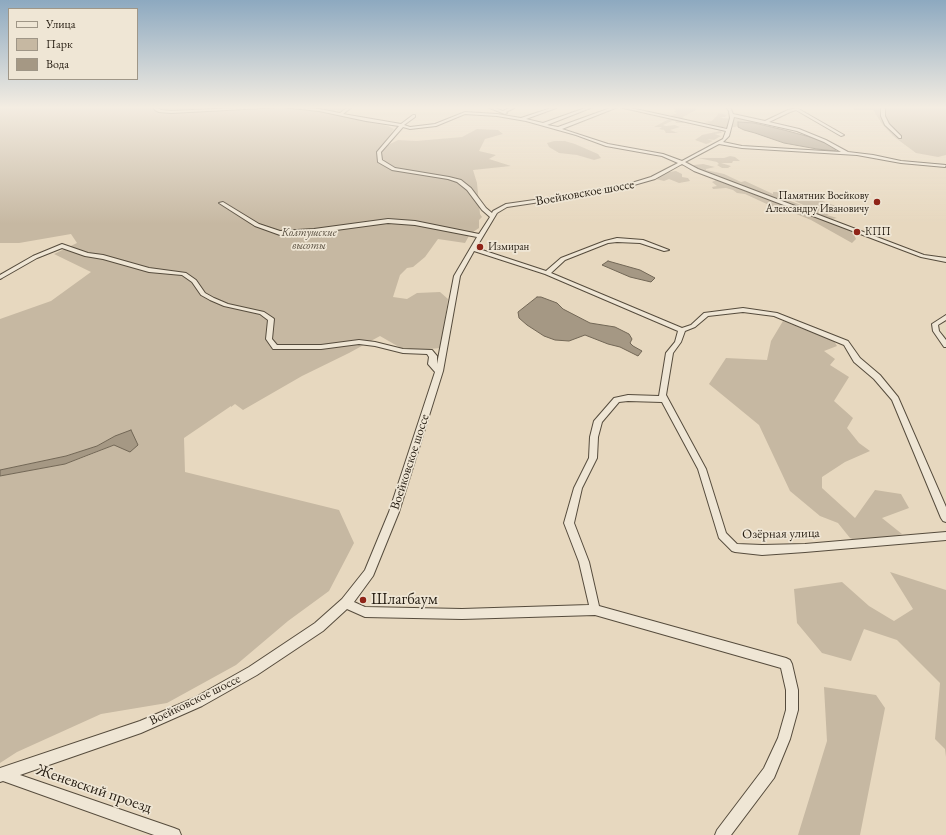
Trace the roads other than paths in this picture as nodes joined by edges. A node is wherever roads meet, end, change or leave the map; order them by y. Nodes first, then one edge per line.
1 (385, 146) edge
2 (613, 146) edge
3 (714, 146) edge
4 (742, 146) edge
5 (836, 146) edge
6 (846, 153) junction
7 (680, 165) junction
8 (944, 166) dead end
9 (221, 203) dead end
10 (492, 216) junction
11 (480, 236) junction
12 (472, 249) junction
13 (666, 250) dead end
14 (946, 260) edge
15 (18, 266) junction
16 (0, 270) edge
17 (547, 273) junction
18 (0, 277) edge
19 (946, 317) edge
20 (682, 330) junction
21 (946, 345) edge
22 (439, 371) junction
23 (664, 399) junction
24 (946, 518) edge
25 (946, 536) edge
26 (346, 603) junction
27 (594, 610) junction
28 (2, 775) edge
29 (174, 835) edge
30 (722, 835) edge

1 - 10 street
2 - 7 street
3 - 7 street, Воейковское шоссе
4 - 6 street
5 - 6 street
6 - 8 street
7 - 10 street, Воейковское шоссе
7 - 14 street
9 - 11 street
10 - 11 street, Воейковское шоссе
11 - 12 street, Воейковское шоссе
12 - 17 street
12 - 22 street, Воейковское шоссе
13 - 17 street
15 - 16 street
15 - 18 street
15 - 22 street
17 - 20 street
19 - 21 street
20 - 23 street
20 - 24 street
22 - 26 street, Воейковское шоссе
23 - 25 street, Озёрная улица
23 - 27 street
26 - 27 street
26 - 28 street, Воейковское шоссе
27 - 30 street
28 - 29 street, Женевский проезд

